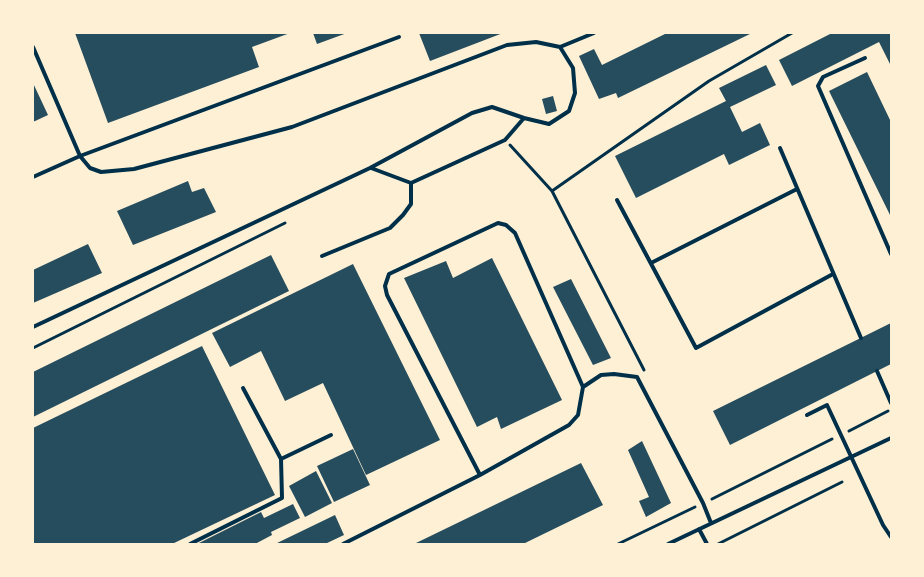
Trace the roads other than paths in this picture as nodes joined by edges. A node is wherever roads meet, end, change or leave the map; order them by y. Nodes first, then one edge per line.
1 (594, 33) edge
2 (399, 37) dead end
3 (33, 47) edge
4 (560, 47) junction
5 (865, 58) dead end
6 (524, 118) junction
7 (780, 148) dead end
8 (80, 156) junction
9 (370, 168) junction
10 (33, 177) edge
11 (411, 183) junction
12 (797, 189) junction
13 (617, 200) dead end
14 (891, 254) edge
15 (322, 256) dead end
16 (650, 263) junction
17 (833, 274) junction
18 (33, 327) edge
19 (861, 338) dead end
20 (877, 371) dead end
21 (583, 387) junction
22 (243, 388) dead end
23 (891, 403) edge
24 (807, 415) dead end
25 (331, 435) dead end
26 (891, 438) edge
27 (853, 456) junction
28 (281, 459) junction
29 (480, 475) junction
30 (711, 523) junction
31 (699, 529) junction
32 (891, 537) edge
33 (190, 544) edge
34 (343, 544) edge
35 (668, 544) edge
36 (707, 544) edge

1 - 4 lane
2 - 8 lane
3 - 8 lane
4 - 6 lane
4 - 8 lane
5 - 14 lane
6 - 9 lane
6 - 11 lane
7 - 12 lane
8 - 10 lane
9 - 11 lane
9 - 18 lane
11 - 15 lane
12 - 16 lane
12 - 17 lane
13 - 16 lane
16 - 17 lane
17 - 19 lane
20 - 23 lane
21 - 29 lane
21 - 29 lane
21 - 30 lane
22 - 28 lane
24 - 27 lane
25 - 28 lane
26 - 27 lane
27 - 30 lane
27 - 32 lane
28 - 33 lane
29 - 34 lane
30 - 31 lane
31 - 35 lane
31 - 36 lane

